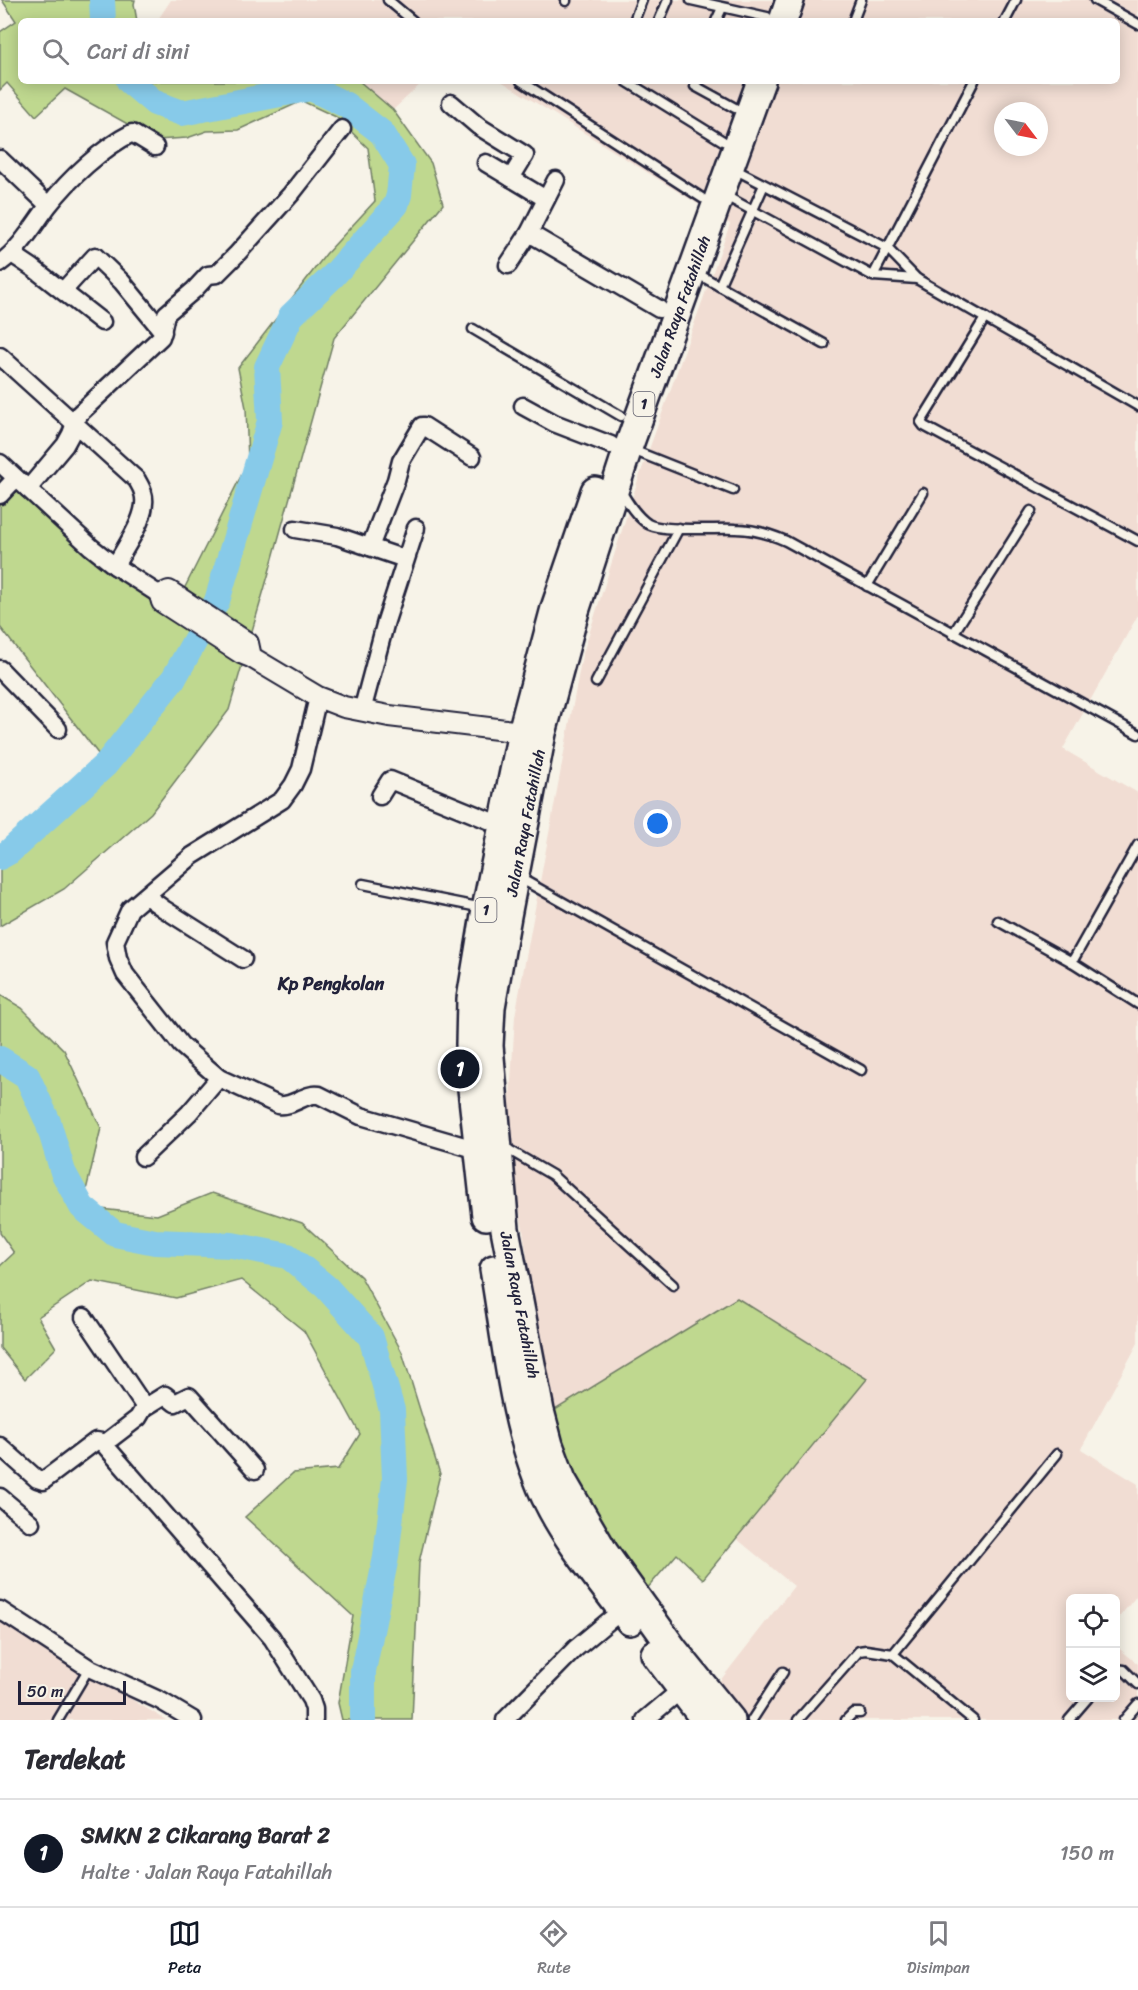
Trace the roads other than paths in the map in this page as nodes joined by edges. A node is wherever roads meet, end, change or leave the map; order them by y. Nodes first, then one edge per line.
1 (389, 0) edge
2 (642, 0) edge
3 (668, 0) edge
4 (691, 0) edge
5 (790, 0) edge
6 (861, 0) edge
7 (1016, 0) edge
8 (1095, 0) edge
9 (722, 8) junction
10 (772, 15) edge
11 (410, 18) edge
12 (635, 18) edge
13 (660, 18) edge
14 (717, 18) edge
15 (854, 18) edge
16 (1007, 18) edge
17 (1138, 24) edge
18 (527, 84) edge
19 (629, 84) edge
20 (695, 84) edge
21 (743, 84) edge
22 (760, 84) edge
23 (972, 84) edge
24 (451, 103) dead end
25 (735, 108) junction
26 (342, 129) dead end
27 (155, 147) dead end
28 (0, 159) edge
29 (486, 164) dead end
30 (718, 175) junction
31 (511, 178) junction
32 (556, 180) dead end
33 (764, 185) junction
34 (546, 199) junction
35 (48, 205) junction
36 (753, 211) junction
37 (529, 233) junction
38 (887, 248) junction
39 (6, 258) edge
40 (508, 265) dead end
41 (692, 271) junction
42 (873, 276) junction
43 (917, 279) junction
44 (719, 286) junction
45 (63, 291) junction
46 (659, 309) junction
47 (985, 318) junction
48 (102, 322) dead end
49 (473, 329) dead end
50 (164, 332) junction
51 (824, 344) dead end
52 (0, 356) edge
53 (523, 406) dead end
54 (1138, 406) edge
55 (621, 416) junction
56 (74, 424) junction
57 (619, 447) junction
58 (472, 457) dead end
59 (0, 463) edge
60 (22, 483) junction
61 (616, 484) junction
62 (733, 490) dead end
63 (924, 494) dead end
64 (0, 495) edge
65 (1030, 511) dead end
66 (416, 528) dead end
67 (679, 528) junction
68 (295, 529) dead end
69 (1138, 542) edge
70 (370, 547) junction
71 (405, 559) junction
72 (115, 566) junction
73 (867, 586) junction
74 (164, 596) joint
75 (954, 634) junction
76 (1, 672) edge
77 (596, 682) dead end
78 (318, 697) junction
79 (362, 711) junction
80 (58, 729) dead end
81 (522, 732) junction
82 (1138, 734) edge
83 (380, 796) dead end
84 (503, 826) junction
85 (1138, 845) edge
86 (515, 876) junction
87 (363, 884) dead end
88 (146, 896) junction
89 (486, 909) junction
90 (998, 921) dead end
91 (243, 959) dead end
92 (1072, 963) junction
93 (1138, 1004) edge
94 (861, 1070) dead end
95 (219, 1078) junction
96 (488, 1146) junction
97 (143, 1157) dead end
98 (673, 1285) dead end
99 (84, 1317) dead end
100 (144, 1408) junction
101 (104, 1444) junction
102 (0, 1446) edge
103 (1057, 1454) dead end
104 (255, 1470) dead end
105 (0, 1497) edge
106 (32, 1523) dead end
107 (0, 1610) edge
108 (622, 1610) junction
109 (893, 1654) junction
110 (89, 1668) junction
111 (1120, 1670) edge
112 (783, 1672) dead end
113 (1138, 1684) edge
114 (681, 1689) junction
115 (1085, 1702) edge
116 (1138, 1704) edge
117 (860, 1713) dead end
118 (58, 1720) edge
119 (193, 1720) edge
120 (314, 1720) edge
121 (505, 1720) edge
122 (645, 1720) edge
123 (705, 1720) edge
124 (730, 1720) edge
125 (752, 1720) edge
126 (798, 1720) edge
127 (846, 1720) edge
128 (973, 1720) edge
129 (1069, 1720) edge
130 (1124, 1720) edge

1 - 11 lane
2 - 12 lane
3 - 13 lane
4 - 9 lane
5 - 10 highway
6 - 15 lane
7 - 16 lane
8 - 17 lane
9 - 10 lane
9 - 14 lane
18 - 30 lane
19 - 30 lane
20 - 25 lane
21 - 25 highway, Jalan Raya Fatahillah / 1
22 - 30 highway, Jalan Raya Fatahillah / 1
23 - 38 lane
24 - 31 street
25 - 30 highway, Jalan Raya Fatahillah / 1
26 - 50 street
27 - 35 street
28 - 35 street
29 - 31 street
30 - 33 lane
30 - 36 lane
30 - 41 highway, Jalan Raya Fatahillah / 1
30 - 46 highway, Jalan Raya Fatahillah / 1
31 - 34 street
32 - 34 street
33 - 36 lane
33 - 38 lane
34 - 37 street
35 - 39 street
36 - 42 lane
36 - 44 lane
37 - 40 street
37 - 46 street
38 - 42 lane
38 - 43 lane
39 - 45 street
41 - 44 lane
41 - 57 highway, Jalan Raya Fatahillah / 1
42 - 43 lane
43 - 47 lane
44 - 51 lane
45 - 48 street
45 - 50 street
46 - 55 highway, Jalan Raya Fatahillah / 1
47 - 54 lane
47 - 69 lane
49 - 55 lane
50 - 56 street
52 - 56 street
53 - 57 street
55 - 57 highway, Jalan Raya Fatahillah / 1
56 - 60 street
56 - 72 street
57 - 61 highway, Jalan Raya Fatahillah / 1
57 - 62 lane
57 - 81 highway, Jalan Raya Fatahillah / 1
58 - 70 street
59 - 60 street
60 - 64 street
60 - 72 street
61 - 67 lane
61 - 86 highway, Jalan Raya Fatahillah / 1
63 - 73 lane
65 - 75 lane
66 - 71 street
67 - 73 lane
67 - 77 lane
68 - 70 street
70 - 71 street
71 - 79 street
72 - 74 street
73 - 75 lane
74 - 78 street
75 - 82 lane
76 - 80 street
78 - 79 street
78 - 88 street
79 - 81 street
81 - 84 highway, Jalan Raya Fatahillah / 1
83 - 84 street
84 - 89 highway, Jalan Raya Fatahillah / 1
85 - 92 lane
86 - 94 lane
86 - 96 highway, Jalan Raya Fatahillah / 1
87 - 89 lane
88 - 91 street
88 - 95 street
89 - 96 highway, Jalan Raya Fatahillah / 1
90 - 92 lane
92 - 93 lane
95 - 96 street
95 - 97 street
96 - 98 lane
96 - 108 highway, Jalan Raya Fatahillah / 1
96 - 124 highway, Jalan Raya Fatahillah / 1
99 - 100 street
100 - 101 street
100 - 104 street
101 - 102 street
101 - 120 street
103 - 109 lane
105 - 106 street
107 - 110 street
108 - 114 highway, Jalan Raya Fatahillah / 1
108 - 121 street
109 - 126 lane
109 - 128 lane
110 - 118 lane
110 - 119 street
111 - 113 lane
112 - 125 lane
114 - 122 street
114 - 123 highway, Jalan Raya Fatahillah / 1
115 - 129 lane
116 - 130 lane
117 - 127 lane

